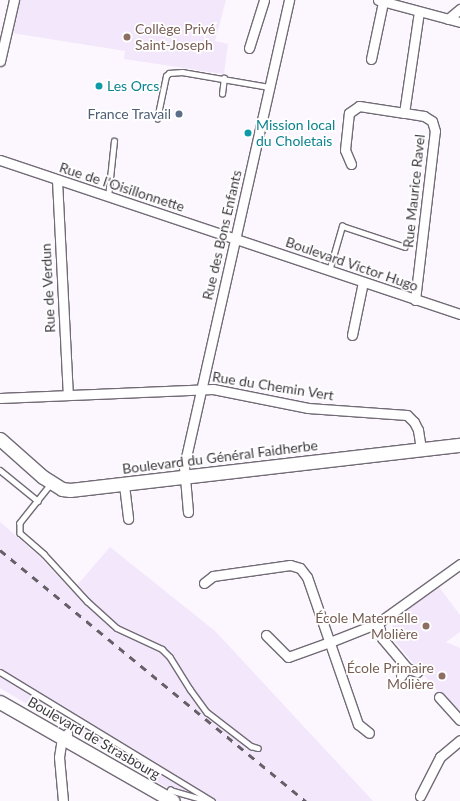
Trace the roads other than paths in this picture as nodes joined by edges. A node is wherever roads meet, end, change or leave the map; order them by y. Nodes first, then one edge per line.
1 (14, 0) edge
2 (264, 0) edge
3 (289, 0) edge
4 (380, 1) edge
5 (460, 9) edge
6 (419, 12) junction
7 (448, 19) junction
8 (460, 22) edge
9 (249, 48) dead end
10 (371, 59) dead end
11 (0, 61) edge
12 (224, 78) junction
13 (269, 87) junction
14 (222, 94) dead end
15 (404, 113) junction
16 (157, 119) dead end
17 (114, 141) dead end
18 (0, 160) edge
19 (351, 164) dead end
20 (58, 180) junction
21 (108, 197) junction
22 (235, 239) junction
23 (405, 247) dead end
24 (329, 271) junction
25 (363, 282) junction
26 (415, 300) junction
27 (460, 314) edge
28 (352, 335) dead end
29 (201, 389) junction
30 (68, 394) junction
31 (0, 398) edge
32 (0, 439) edge
33 (460, 445) edge
34 (421, 450) junction
35 (0, 470) edge
36 (185, 477) junction
37 (52, 483) junction
38 (124, 484) junction
39 (38, 501) junction
40 (188, 512) dead end
41 (128, 519) dead end
42 (460, 564) edge
43 (204, 583) dead end
44 (378, 623) junction
45 (266, 635) dead end
46 (330, 642) junction
47 (408, 668) junction
48 (0, 672) edge
49 (417, 672) dead end
50 (401, 676) dead end
51 (439, 697) dead end
52 (0, 702) edge
53 (460, 720) edge
54 (369, 733) dead end
55 (65, 736) junction
56 (460, 740) edge
57 (258, 748) dead end
58 (420, 796) dead end
59 (170, 799) edge
60 (63, 801) edge
61 (208, 801) edge
62 (212, 801) edge

1 - 11 street
2 - 9 street
3 - 13 street, Rue des Bons Enfants
4 - 6 street
4 - 10 street
5 - 7 street
6 - 7 street
6 - 15 street
7 - 8 street
12 - 13 lane
12 - 14 lane
12 - 16 lane
13 - 22 street, Rue des Bons Enfants
15 - 19 street, Rue Maurice Ravel
15 - 26 street, Rue Maurice Ravel
17 - 21 lane
18 - 20 street, Rue de l’Oisillonnette
20 - 21 street, Rue de l’Oisillonnette
20 - 30 street, Rue de Verdun
21 - 22 street, Rue de l’Oisillonnette
22 - 24 street, Boulevard Victor Hugo
22 - 29 street, Rue des Bons Enfants
23 - 24 lane
24 - 25 street, Boulevard Victor Hugo
25 - 26 street, Boulevard Victor Hugo
25 - 28 street
26 - 27 street, Boulevard Victor Hugo
29 - 30 street, Rue du Chemin Vert
29 - 34 street, Rue du Chemin Vert
29 - 36 street, Rue des Bons Enfants
30 - 31 street, Rue du Chemin Vert
32 - 37 main road, Boulevard du Général Faidherbe
33 - 34 main road, Boulevard du Général Faidherbe
34 - 36 main road, Boulevard du Général Faidherbe
35 - 39 lane
36 - 38 main road, Boulevard du Général Faidherbe
36 - 40 street, Rue des Bons Enfants
37 - 38 main road, Boulevard du Général Faidherbe
37 - 39 lane
38 - 41 street
39 - 57 lane
42 - 44 street
43 - 46 street
44 - 46 street
44 - 47 street
45 - 46 street
46 - 54 street
47 - 49 street
47 - 50 street
48 - 62 lane
51 - 53 street
52 - 55 main road, Boulevard de Strasbourg
55 - 59 main road, Boulevard de Strasbourg
55 - 60 street
56 - 58 street
59 - 61 lane

